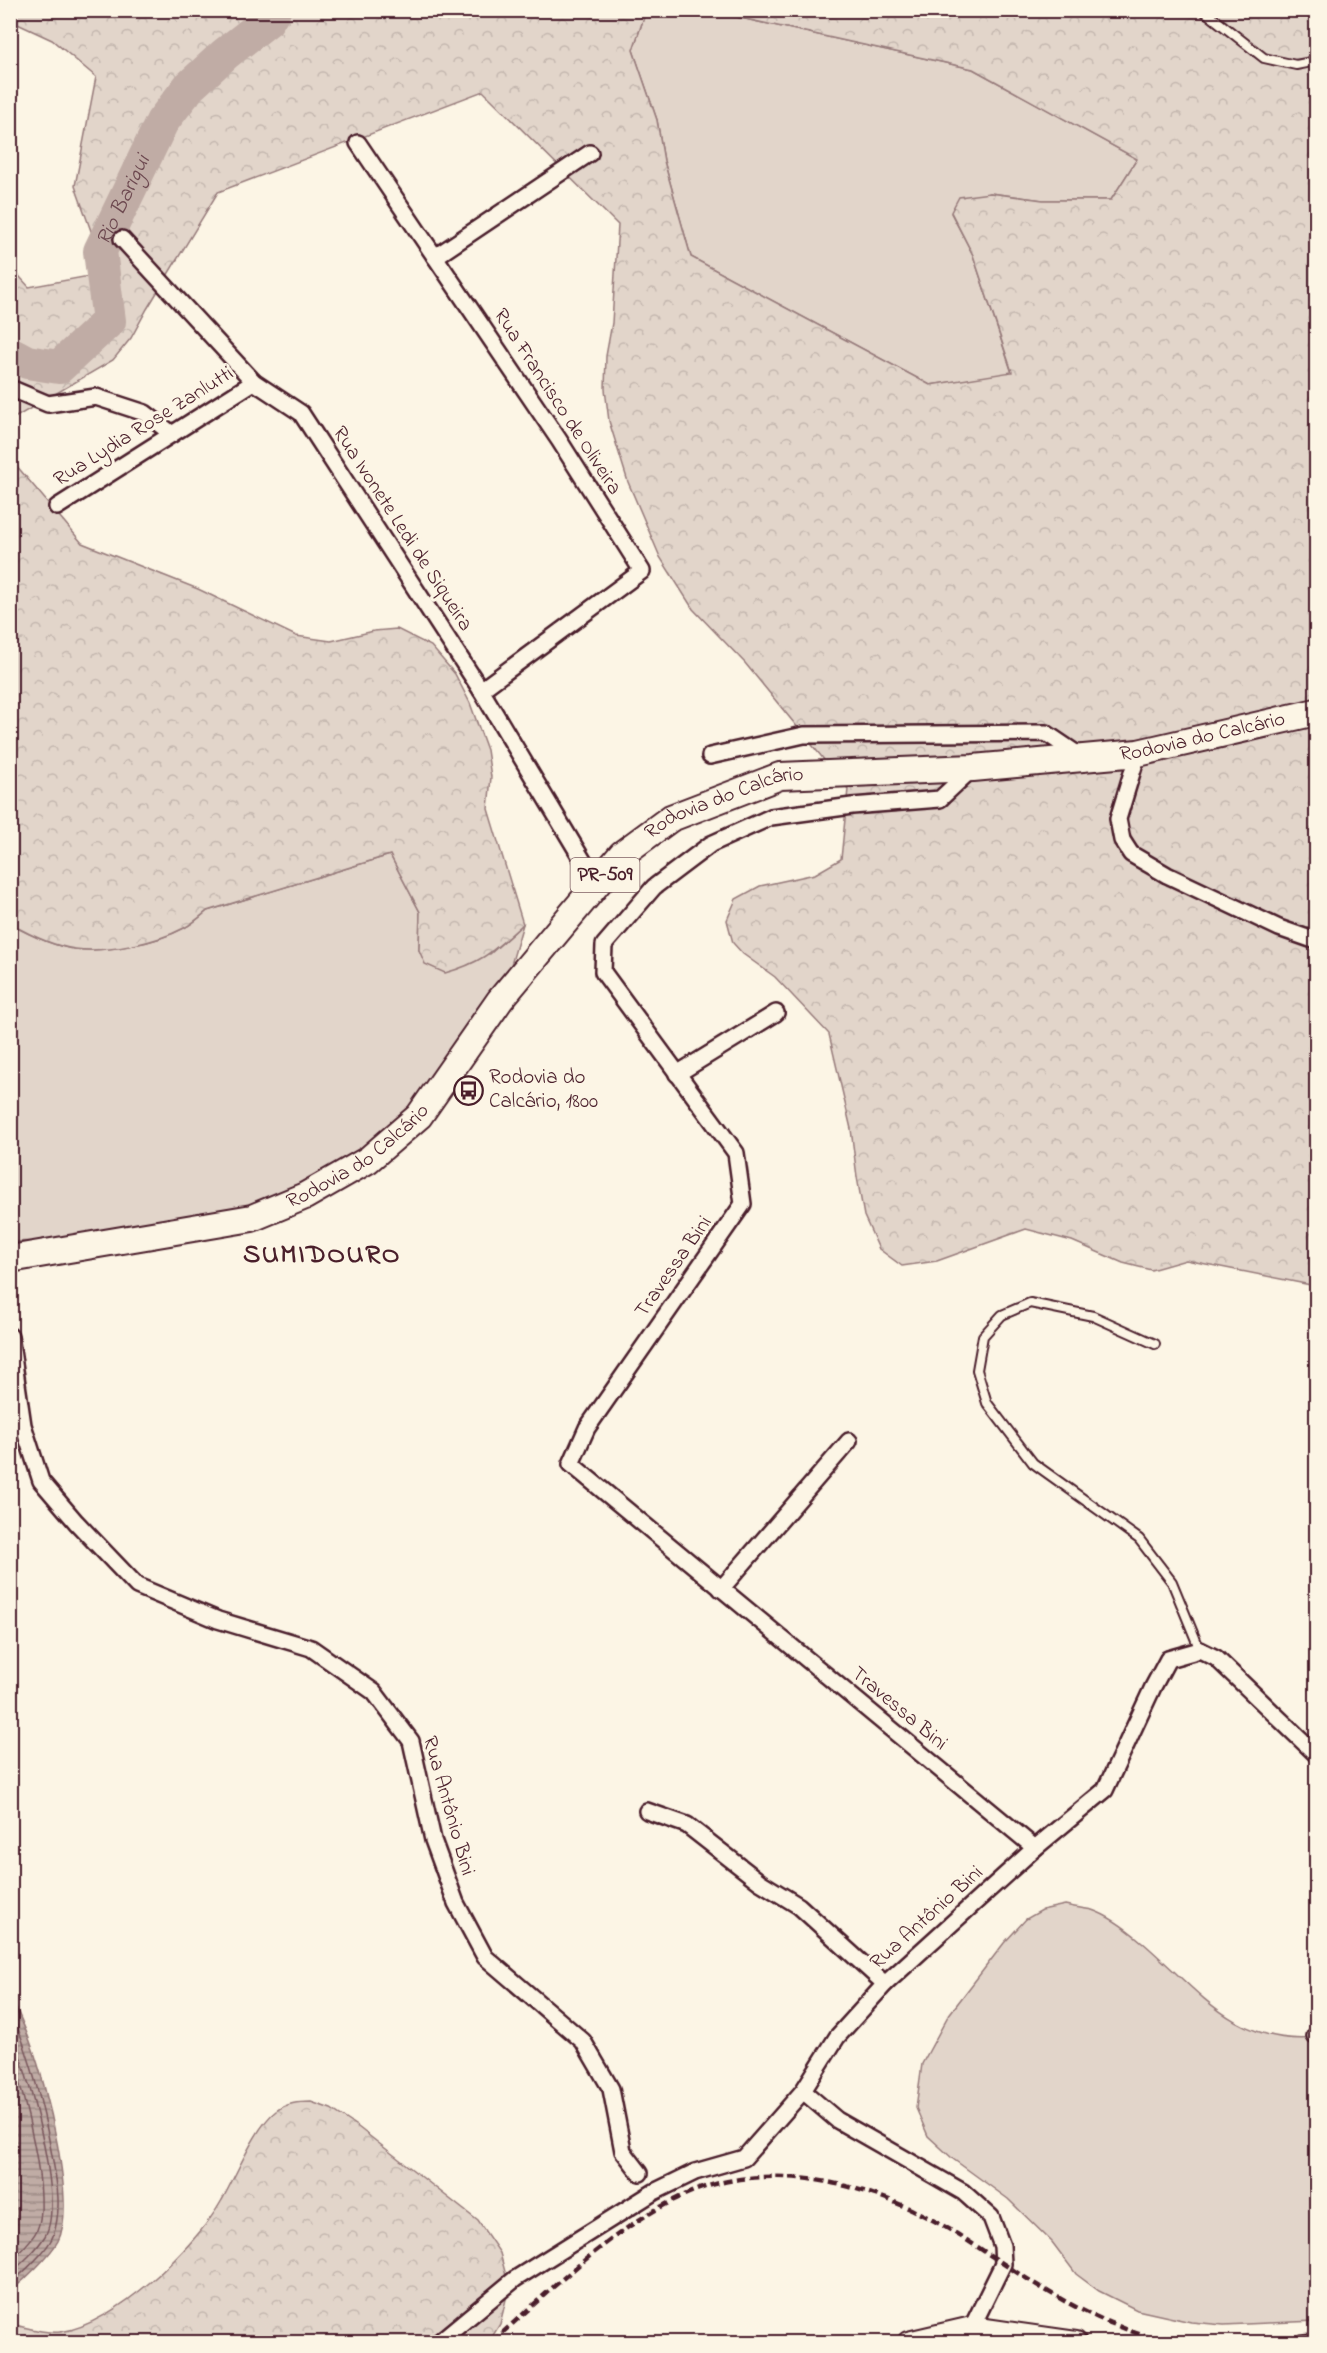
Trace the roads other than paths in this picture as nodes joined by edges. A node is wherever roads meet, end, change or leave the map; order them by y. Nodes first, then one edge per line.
1 (1203, 10) edge
2 (1317, 61) edge
3 (358, 143) dead end
4 (591, 153) dead end
5 (122, 239) dead end
6 (435, 257) junction
7 (254, 382) junction
8 (10, 388) edge
9 (172, 434) junction
10 (57, 507) dead end
11 (481, 690) junction
12 (1317, 712) edge
13 (1138, 753) junction
14 (710, 756) dead end
15 (1083, 758) junction
16 (973, 768) junction
17 (597, 884) junction
18 (1317, 941) edge
19 (776, 1013) dead end
20 (677, 1074) junction
21 (10, 1259) edge
22 (10, 1336) edge
23 (1155, 1344) dead end
24 (849, 1441) dead end
25 (721, 1589) junction
26 (1200, 1650) junction
27 (1317, 1754) edge
28 (647, 1811) dead end
29 (1035, 1848) junction
30 (885, 1984) junction
31 (803, 2091) junction
32 (640, 2173) dead end
33 (972, 2327) junction
34 (439, 2343) edge
35 (908, 2343) edge
36 (1076, 2343) edge

1 - 2 lane
3 - 6 street, Rua Francisco de Oliveira
4 - 6 street
5 - 7 street, Rua Ivonete Ledi de Siqueira
6 - 11 street, Rua Francisco de Oliveira
7 - 9 street, Rua Lydia Rose Zanlutti
7 - 11 street, Rua Ivonete Ledi de Siqueira
8 - 9 street
9 - 10 street, Rua Lydia Rose Zanlutti
11 - 17 street, Rua Ivonete Ledi de Siqueira
12 - 13 main road, Rodovia do Calcário / PR-509
13 - 15 main road, Rodovia do Calcário / PR-509
13 - 18 street
14 - 15 street
15 - 16 main road, Rodovia do Calcário / PR-509
16 - 17 main road, Rodovia do Calcário / PR-509
16 - 20 street, Travessa Bini
17 - 21 main road, Rodovia do Calcário / PR-509
19 - 20 street
20 - 25 street, Travessa Bini
22 - 32 street, Rua Antônio Bini
23 - 26 lane
24 - 25 street
25 - 29 street, Travessa Bini
26 - 27 street
26 - 29 street, Rua Antônio Bini
28 - 30 street
29 - 30 street, Rua Antônio Bini
30 - 31 street, Rua Antônio Bini
31 - 33 street
31 - 34 street, Rua Antônio Bini
33 - 35 street
33 - 36 street

